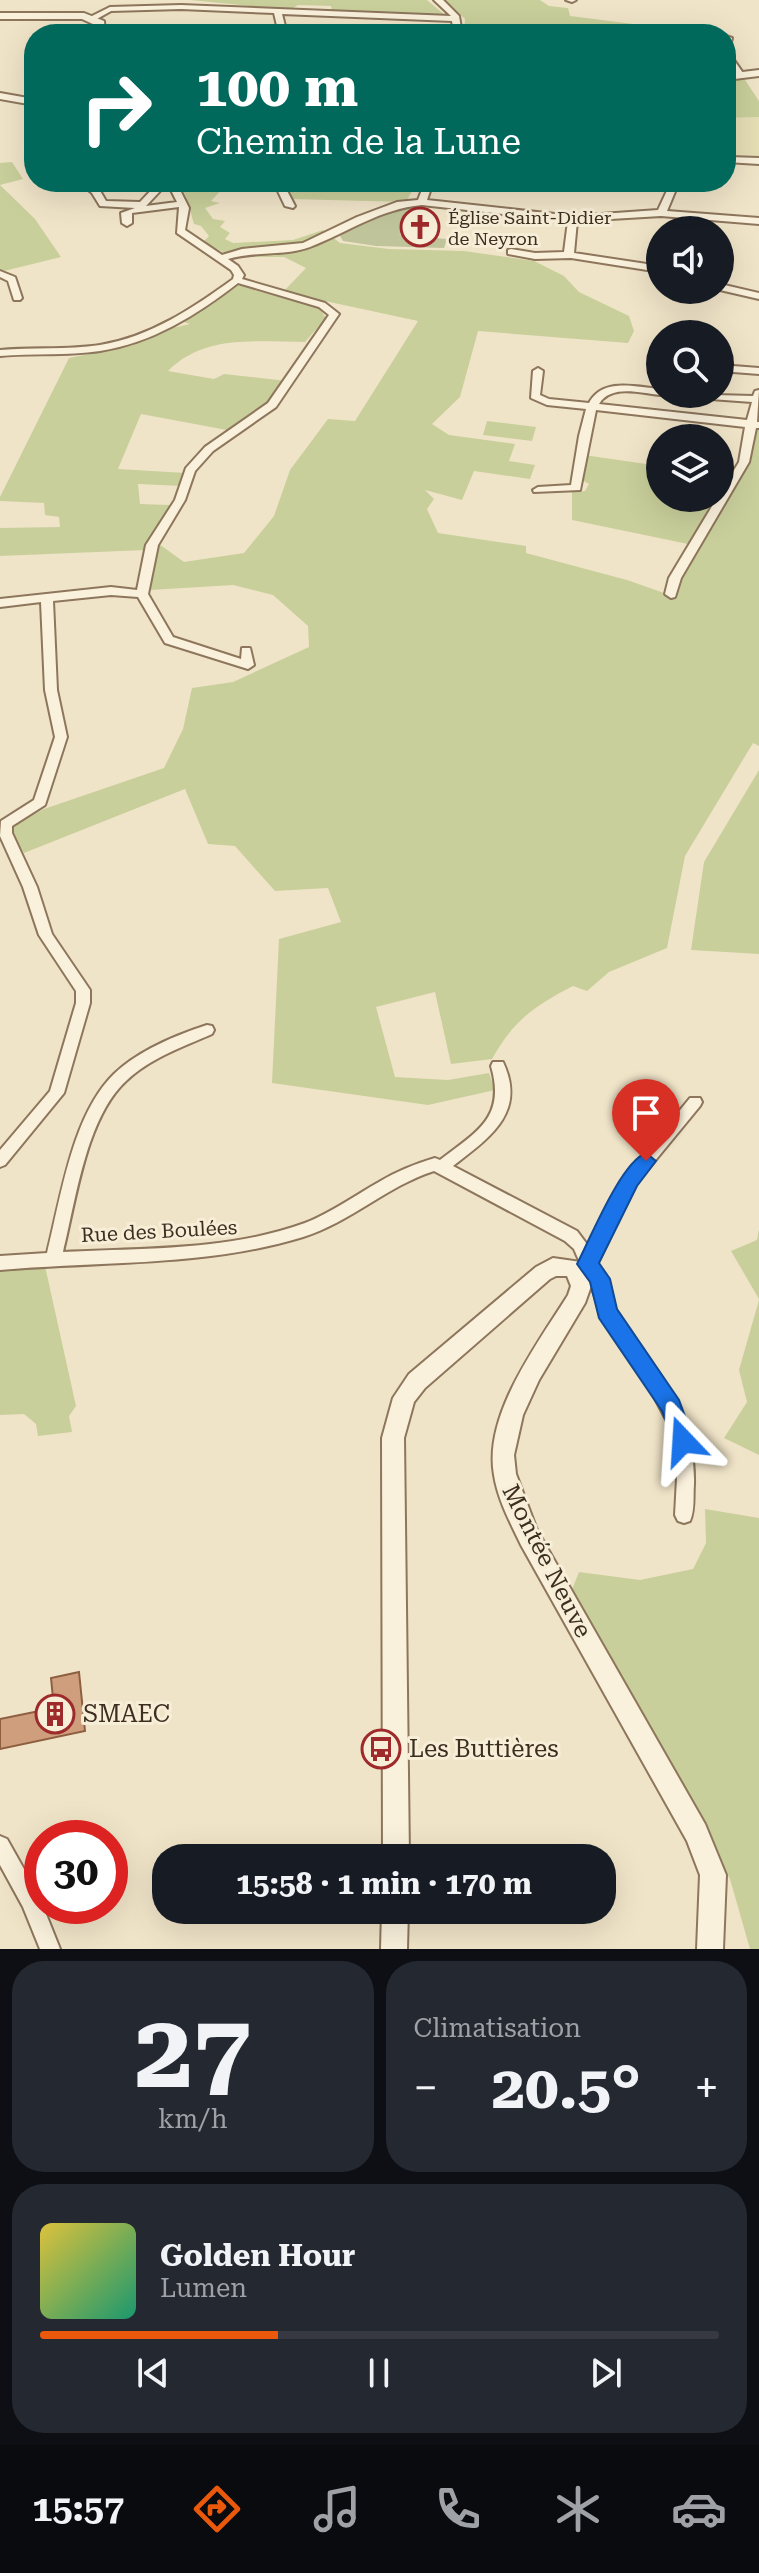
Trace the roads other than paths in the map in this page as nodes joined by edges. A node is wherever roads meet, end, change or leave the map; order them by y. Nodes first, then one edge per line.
1 (438, 0) edge
2 (278, 12) junction
3 (0, 16) edge
4 (92, 18) junction
5 (455, 19) junction
6 (100, 24) edge
7 (281, 24) edge
8 (456, 24) edge
9 (736, 69) edge
10 (759, 73) edge
11 (740, 75) junction
12 (736, 76) edge
13 (0, 96) edge
14 (24, 100) edge
15 (736, 160) edge
16 (759, 161) edge
17 (96, 192) edge
18 (154, 192) edge
19 (177, 192) edge
20 (283, 192) edge
21 (426, 192) edge
22 (670, 192) edge
23 (422, 202) junction
24 (183, 204) junction
25 (290, 206) dead end
26 (661, 213) junction
27 (683, 215) joint
28 (573, 219) junction
29 (759, 221) edge
30 (127, 223) dead end
31 (511, 252) dead end
32 (571, 255) junction
33 (220, 259) junction
34 (646, 267) edge
35 (0, 274) edge
36 (237, 280) junction
37 (734, 290) edge
38 (759, 296) edge
39 (17, 298) dead end
40 (0, 353) edge
41 (734, 369) edge
42 (538, 371) dead end
43 (759, 371) edge
44 (646, 391) edge
45 (734, 395) edge
46 (758, 396) edge
47 (591, 408) junction
48 (755, 425) edge
49 (538, 490) dead end
50 (142, 594) junction
51 (671, 594) dead end
52 (47, 600) junction
53 (0, 603) edge
54 (246, 651) dead end
55 (207, 1030) dead end
56 (498, 1066) dead end
57 (695, 1102) dead end
58 (0, 1161) edge
59 (443, 1166) junction
60 (54, 1257) junction
61 (0, 1263) edge
62 (584, 1270) junction
63 (684, 1515) dead end
64 (396, 1844) edge
65 (0, 1846) edge
66 (395, 1924) edge
67 (50, 1949) edge
68 (394, 1949) edge
69 (710, 1949) edge

1 - 5 street
2 - 4 street
2 - 5 street
2 - 7 street
3 - 4 street
4 - 6 street
5 - 8 street
9 - 11 street
10 - 11 street
11 - 12 street
13 - 14 street
15 - 16 street
17 - 18 street
19 - 24 street
20 - 25 street
21 - 23 street
22 - 26 street
23 - 28 street
23 - 33 street
24 - 30 street
24 - 33 street
26 - 27 street
26 - 28 street
27 - 29 street
28 - 32 street
31 - 32 street
32 - 34 street
33 - 36 street
35 - 39 street
36 - 40 street
36 - 50 street
37 - 38 street
41 - 43 street
42 - 47 street
44 - 47 street
45 - 46 street
46 - 48 street
47 - 48 street
47 - 49 street
48 - 51 street
50 - 52 street
50 - 54 street
52 - 53 street
52 - 58 street
55 - 60 street
56 - 59 street
57 - 62 street
59 - 60 street, Rue des Boulées
59 - 62 street
60 - 61 street, Rue des Boulées
62 - 63 street
62 - 64 street
62 - 69 street, Montée Neuve
65 - 67 street
66 - 68 street

